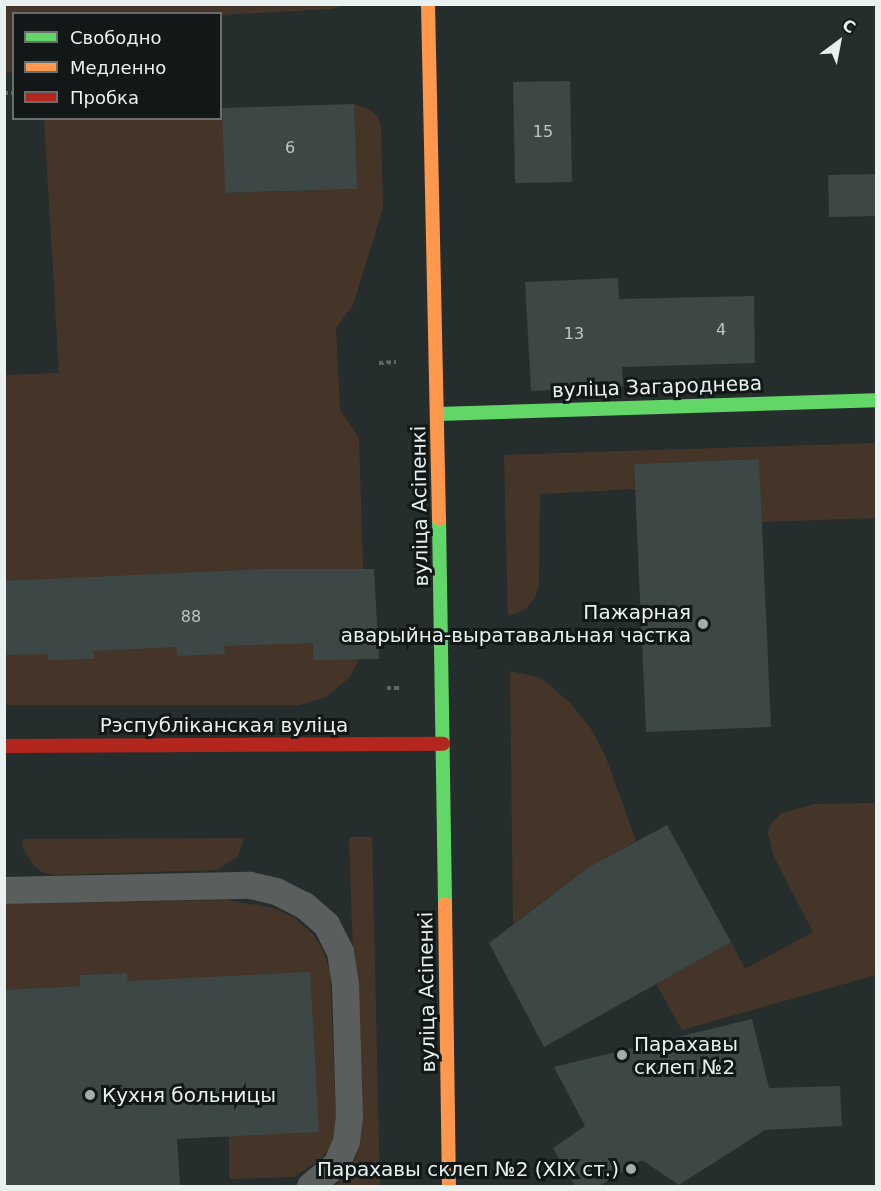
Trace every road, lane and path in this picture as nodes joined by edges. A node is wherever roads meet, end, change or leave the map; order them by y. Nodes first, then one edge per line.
1 (428, 4) edge
2 (876, 400) edge
3 (438, 414) junction
4 (443, 744) junction
5 (4, 746) edge
6 (4, 890) edge
7 (310, 1186) edge
8 (450, 1186) edge

1 - 3 main road, вуліца Асіпенкі
2 - 3 main road, вуліца Загароднева
3 - 4 main road, вуліца Асіпенкі
4 - 5 main road, Рэспубліканская вуліца
4 - 8 main road, вуліца Асіпенкі
6 - 7 lane

